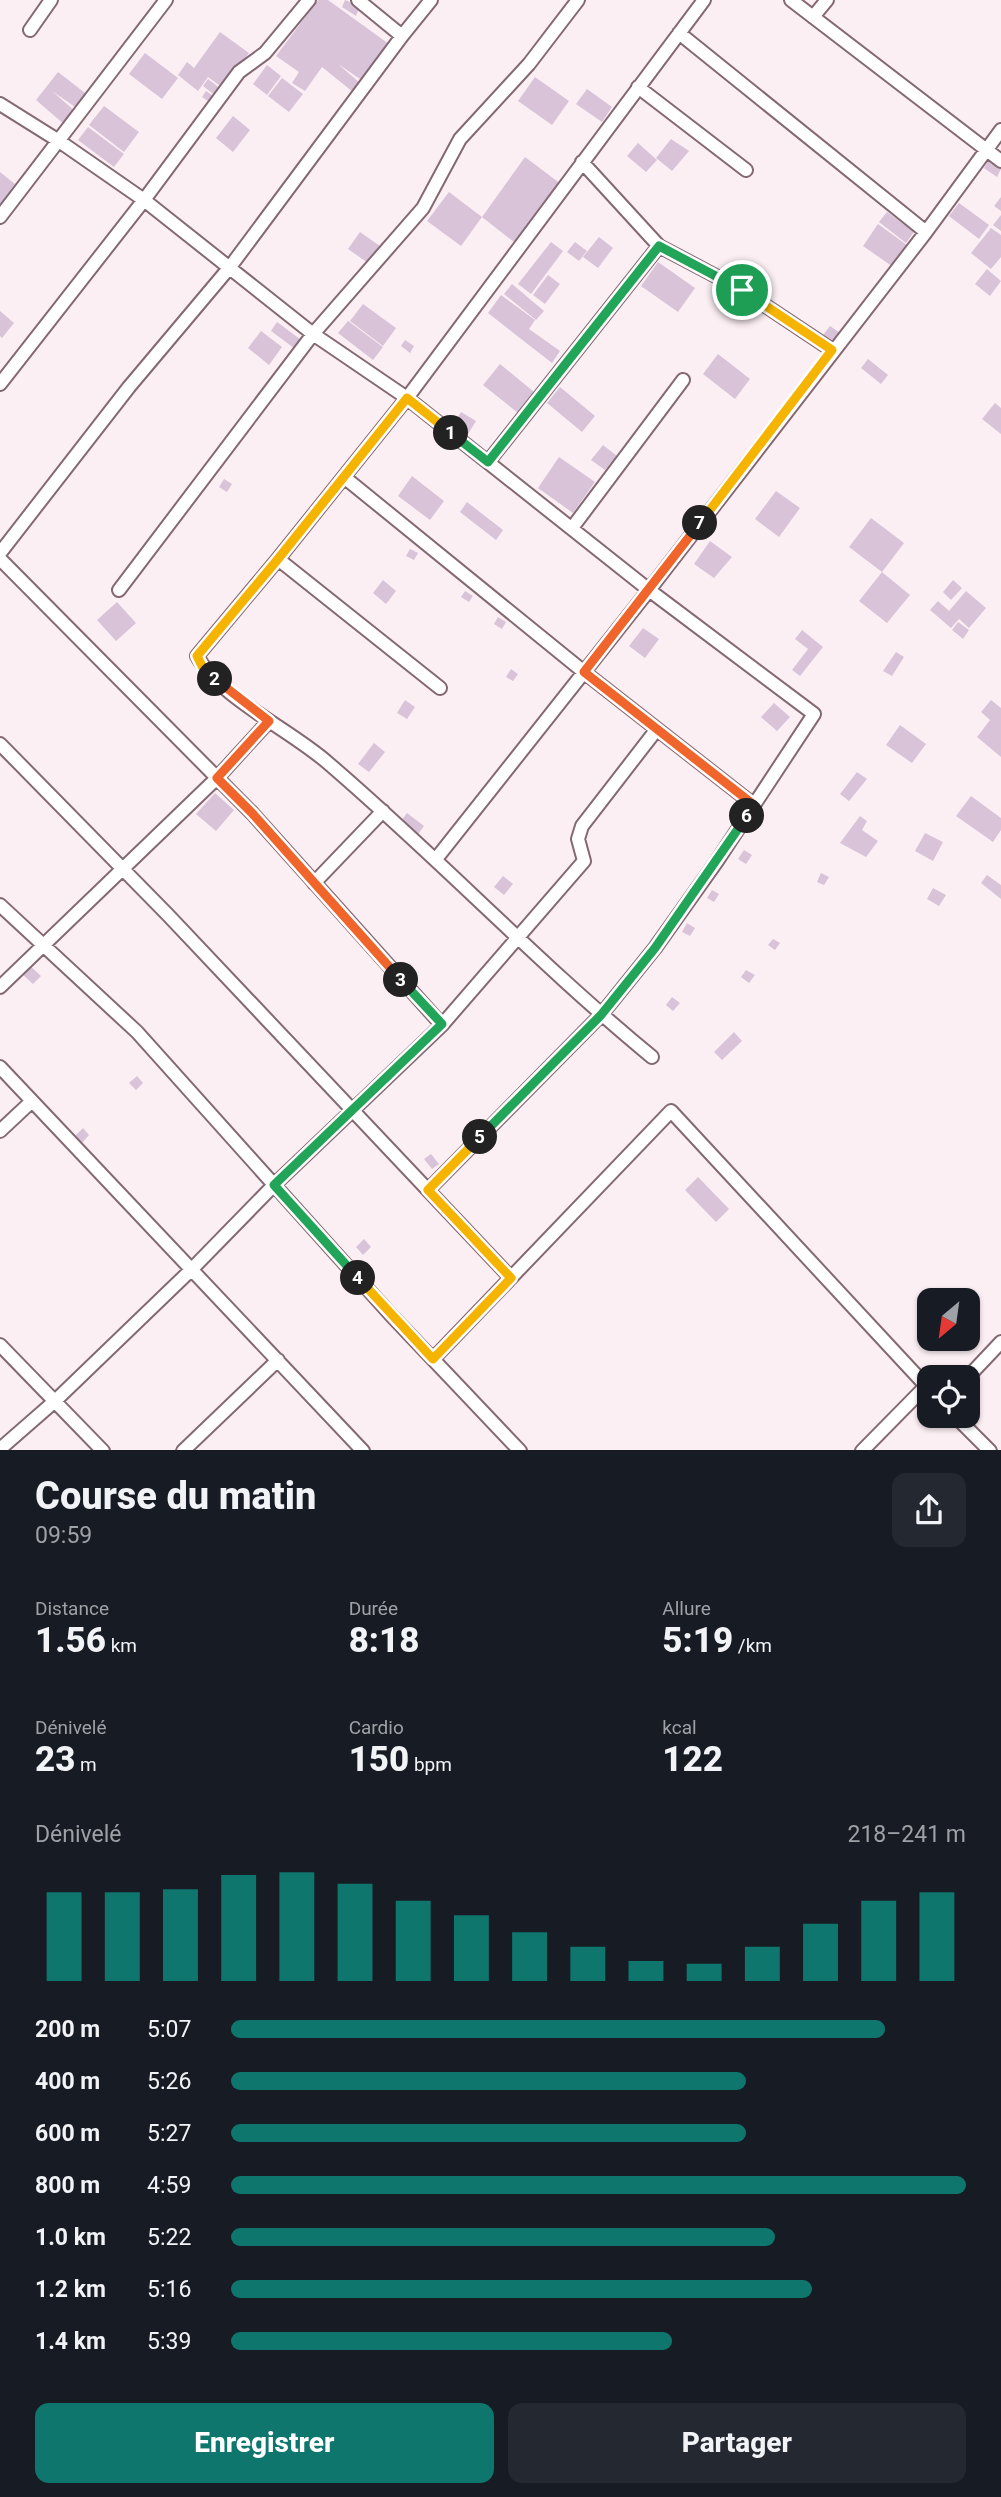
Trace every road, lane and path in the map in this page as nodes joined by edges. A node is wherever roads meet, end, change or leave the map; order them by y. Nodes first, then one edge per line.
1 (51, 0) edge
2 (166, 0) edge
3 (309, 0) edge
4 (358, 0) edge
5 (431, 0) edge
6 (578, 0) edge
7 (704, 0) edge
8 (791, 0) edge
9 (827, 0) edge
10 (813, 17) junction
11 (30, 30) dead end
12 (679, 33) junction
13 (402, 36) junction
14 (638, 87) junction
15 (0, 104) edge
16 (1001, 130) edge
17 (59, 141) junction
18 (987, 150) junction
19 (1001, 161) edge
20 (582, 162) junction
21 (746, 170) dead end
22 (144, 200) junction
23 (0, 217) edge
24 (926, 232) junction
25 (659, 246) junction
26 (230, 267) junction
27 (313, 334) junction
28 (832, 350) junction
29 (684, 380) dead end
30 (0, 384) edge
31 (407, 398) junction
32 (488, 462) junction
33 (344, 477) junction
34 (572, 528) junction
35 (0, 529) edge
36 (12, 538) junction
37 (0, 553) edge
38 (0, 559) edge
39 (278, 559) junction
40 (119, 590) dead end
41 (649, 590) junction
42 (584, 672) junction
43 (440, 688) dead end
44 (269, 721) junction
45 (657, 729) junction
46 (0, 744) edge
47 (217, 778) junction
48 (754, 805) junction
49 (383, 811) junction
50 (436, 859) junction
51 (122, 868) junction
52 (314, 883) junction
53 (0, 905) edge
54 (516, 938) junction
55 (43, 945) junction
56 (0, 986) edge
57 (601, 1015) junction
58 (442, 1024) junction
59 (652, 1057) dead end
60 (0, 1067) edge
61 (32, 1101) junction
62 (352, 1110) junction
63 (0, 1131) edge
64 (274, 1185) junction
65 (428, 1190) junction
66 (192, 1269) junction
67 (511, 1278) junction
68 (1001, 1342) edge
69 (0, 1345) edge
70 (433, 1359) junction
71 (278, 1360) junction
72 (979, 1365) edge
73 (917, 1376) edge
74 (917, 1398) edge
75 (55, 1401) junction
76 (967, 1428) edge
77 (0, 1449) edge
78 (102, 1450) edge
79 (184, 1450) edge
80 (362, 1450) edge
81 (519, 1450) edge
82 (863, 1450) edge
83 (989, 1450) edge

1 - 11 street
2 - 17 street
3 - 22 street
4 - 13 street
5 - 13 street
6 - 27 street
7 - 12 street
8 - 10 street
9 - 10 street
10 - 18 street
12 - 14 street
12 - 24 street
13 - 26 street
14 - 20 street
14 - 21 street
15 - 17 street
16 - 18 street
17 - 22 street
17 - 23 street
18 - 19 street
18 - 24 street
20 - 25 street
20 - 31 street
22 - 26 street
22 - 30 street
24 - 28 street
25 - 28 street
25 - 32 street
26 - 27 street
26 - 36 street
27 - 31 street
27 - 40 street
28 - 41 street
29 - 34 street
31 - 32 street
31 - 33 street
32 - 34 street
33 - 39 street
33 - 42 street
34 - 41 street
35 - 36 street
36 - 37 street
38 - 47 street
39 - 43 street
39 - 44 street
41 - 42 street
41 - 48 street
42 - 45 street
42 - 50 street
44 - 47 street
44 - 49 street
45 - 48 street
45 - 54 street
46 - 51 street
47 - 51 street
47 - 52 street
48 - 57 street
49 - 50 street
49 - 52 street
50 - 54 street
51 - 55 street
51 - 62 street
52 - 58 street
53 - 55 street
54 - 57 street
54 - 58 street
55 - 56 street
55 - 64 street
57 - 59 street
57 - 65 street
58 - 62 street
60 - 61 street
61 - 63 street
61 - 66 street
62 - 64 street
62 - 65 street
64 - 66 street
64 - 70 street
65 - 67 street
66 - 71 street
66 - 75 street
67 - 70 street
67 - 73 street
68 - 72 street
69 - 75 street
70 - 81 street
71 - 79 street
71 - 80 street
74 - 82 street
75 - 77 street
75 - 78 street
76 - 83 street

